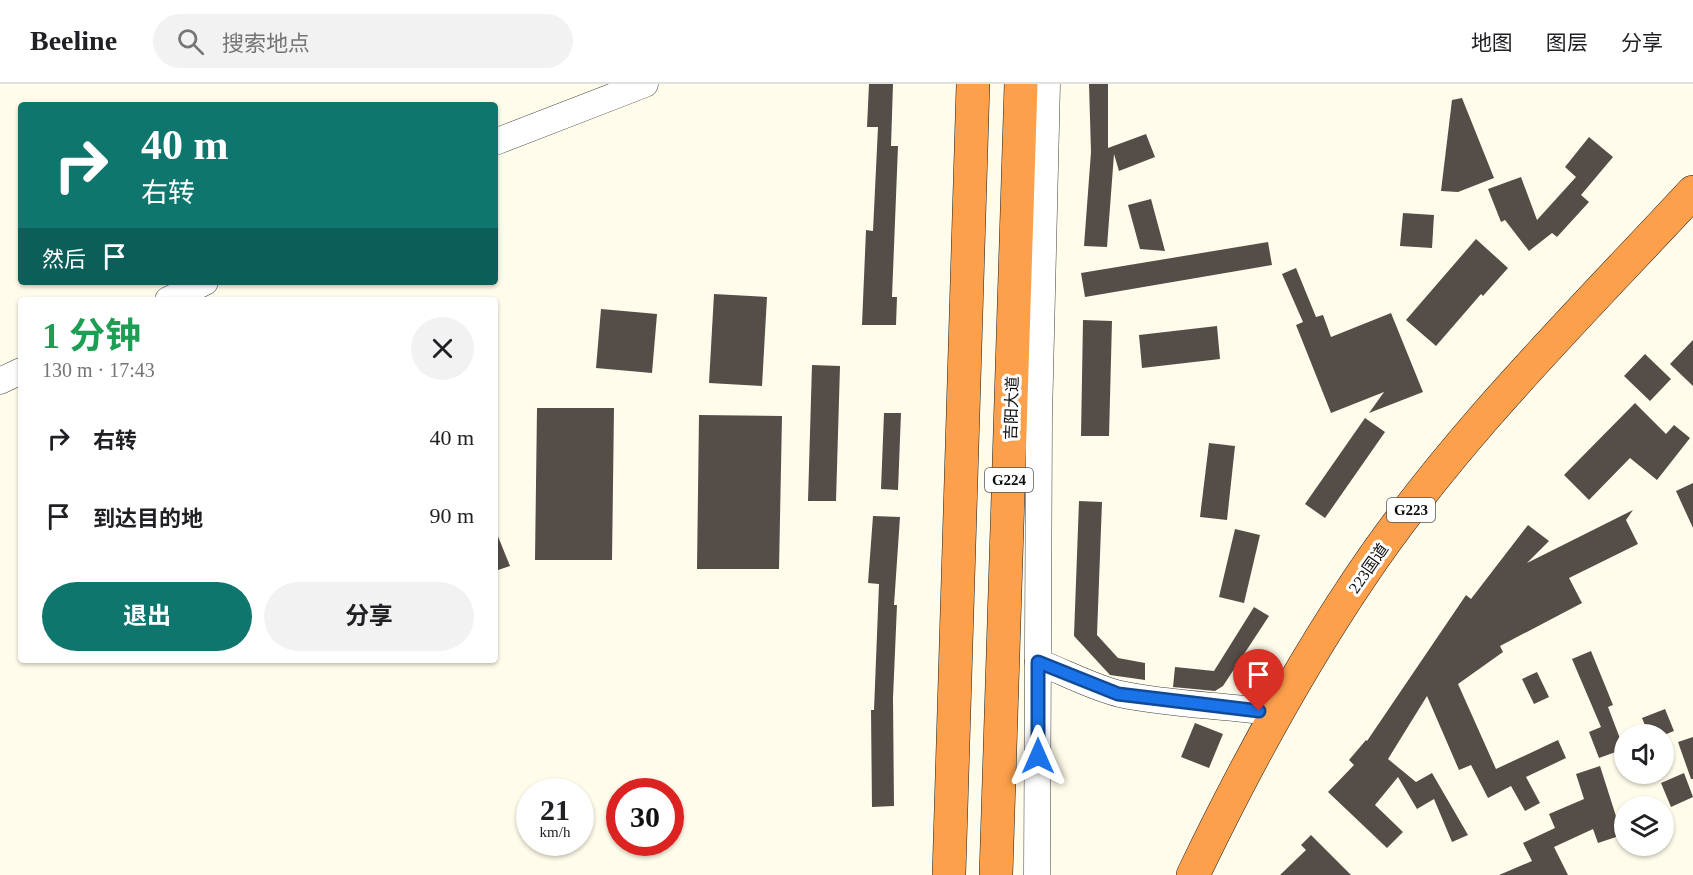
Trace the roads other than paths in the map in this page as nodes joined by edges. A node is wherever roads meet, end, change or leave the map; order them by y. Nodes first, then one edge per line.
1 (645, 84) edge
2 (973, 84) edge
3 (1022, 84) edge
4 (1047, 84) edge
5 (498, 141) edge
6 (1693, 192) edge
7 (1693, 218) edge
8 (199, 285) edge
9 (174, 297) edge
10 (18, 372) edge
11 (0, 381) edge
12 (1038, 662) junction
13 (1276, 713) junction
14 (949, 875) edge
15 (996, 875) edge
16 (1037, 875) edge
17 (1193, 875) edge
18 (1214, 875) edge

1 - 5 street
2 - 14 highway, G224
3 - 15 highway, 吉阳大道 / G224
4 - 12 street
6 - 13 highway, 223国道 / G223
7 - 18 highway, 223国道 / G223
8 - 9 street
10 - 11 street
12 - 13 street
12 - 16 street
13 - 17 highway, 223国道 / G223

